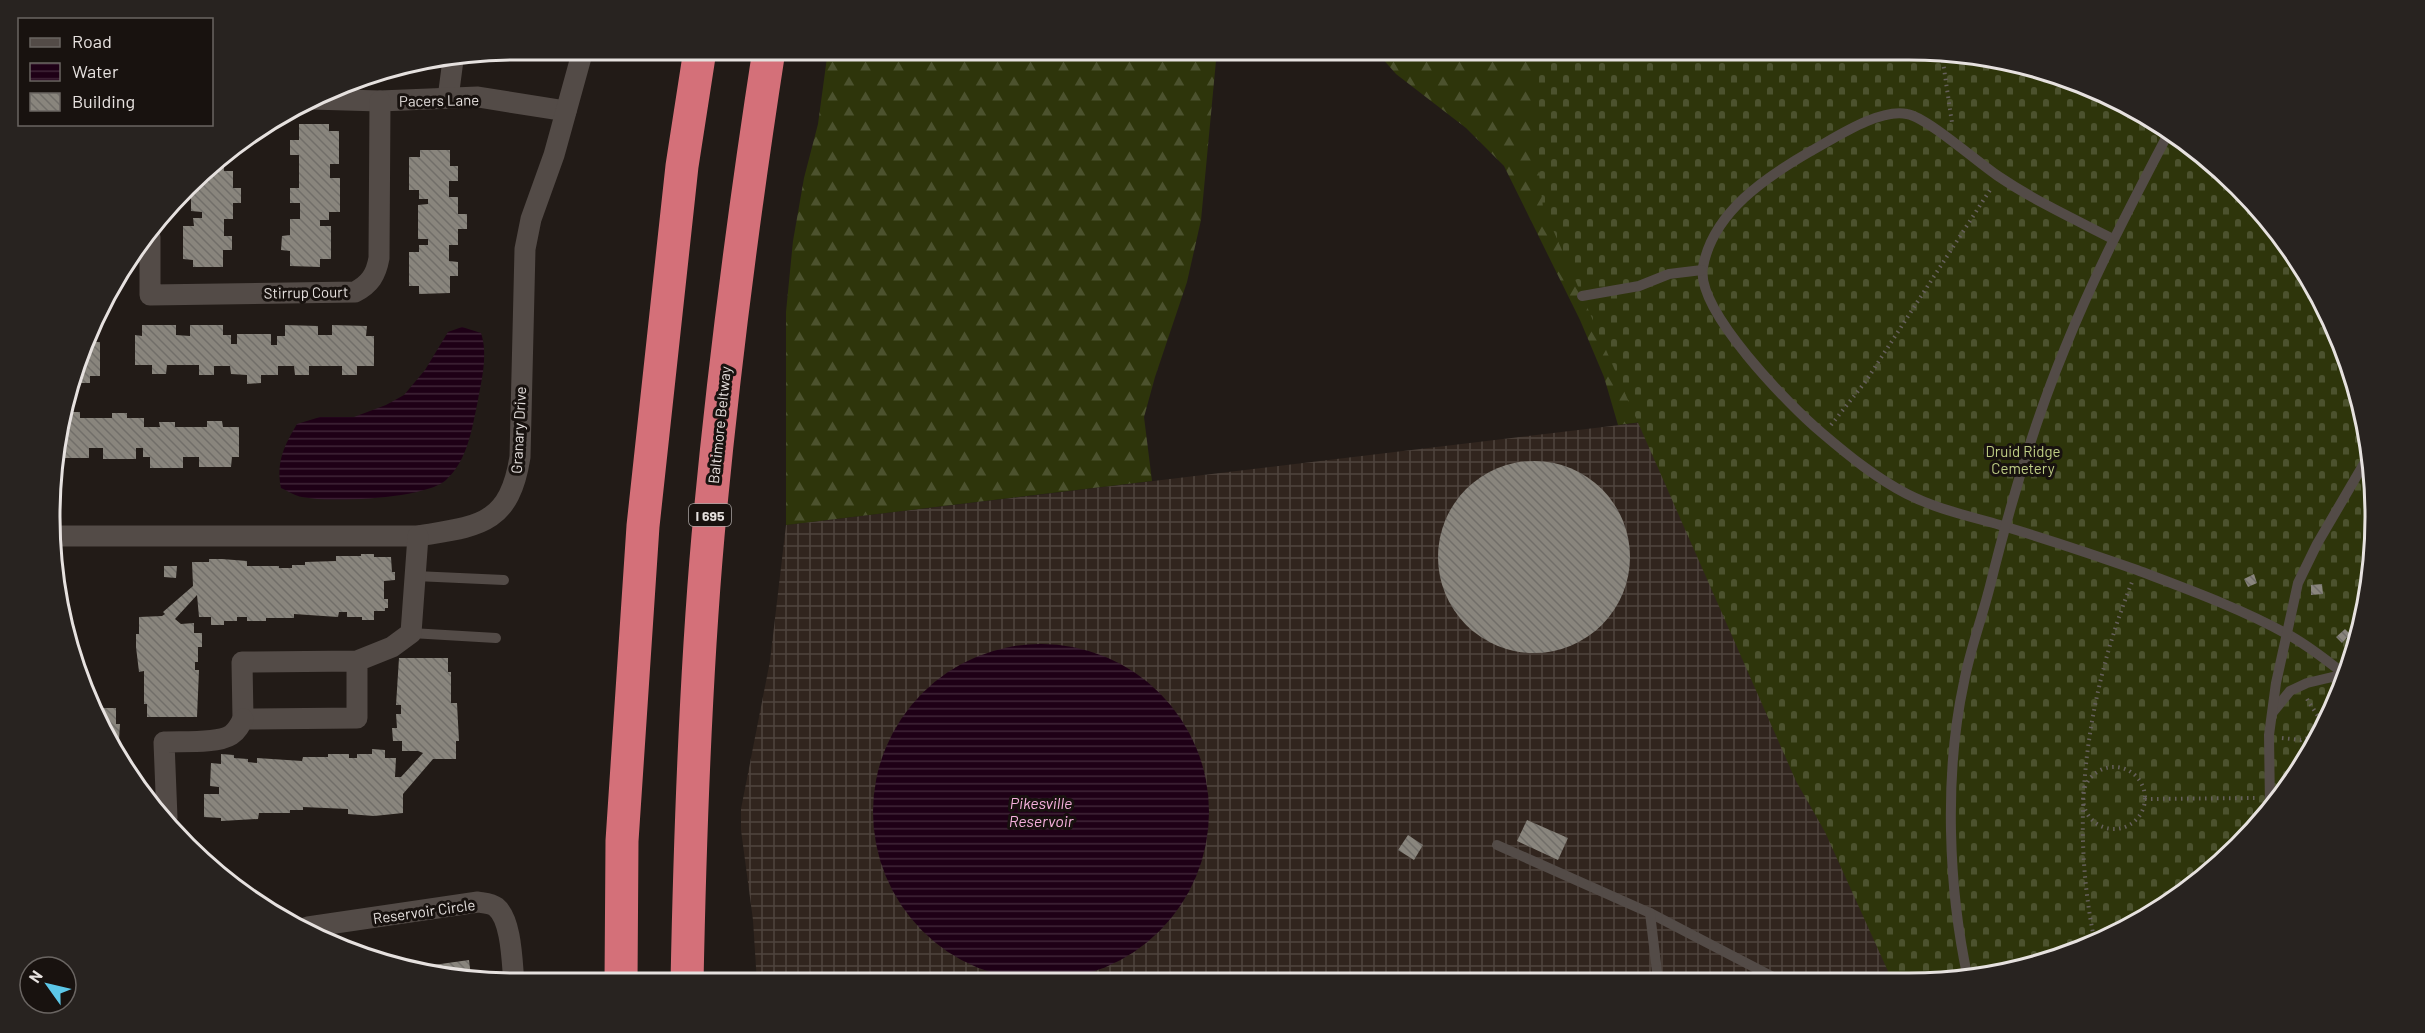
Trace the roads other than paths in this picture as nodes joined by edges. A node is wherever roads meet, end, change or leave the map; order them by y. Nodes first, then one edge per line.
1 (581, 60) edge
2 (698, 60) edge
3 (767, 60) edge
4 (452, 65) edge
5 (448, 98) junction
6 (332, 100) edge
7 (380, 101) junction
8 (566, 111) junction
9 (2165, 139) edge
10 (2113, 239) junction
11 (150, 245) edge
12 (1702, 270) junction
13 (1582, 296) dead end
14 (2362, 467) edge
15 (2005, 527) junction
16 (61, 536) edge
17 (418, 536) junction
18 (415, 576) junction
19 (504, 580) dead end
20 (411, 633) junction
21 (2287, 634) junction
22 (496, 638) dead end
23 (357, 661) junction
24 (2338, 670) edge
25 (2336, 676) edge
26 (2272, 712) junction
27 (243, 719) junction
28 (2270, 795) edge
29 (167, 809) edge
30 (1497, 845) dead end
31 (1650, 913) junction
32 (315, 926) edge
33 (1966, 969) edge
34 (513, 973) edge
35 (621, 973) edge
36 (687, 973) edge
37 (1657, 973) edge
38 (1766, 973) edge

1 - 8 street, Granary Drive
2 - 35 highway
3 - 36 highway, Baltimore Beltway / I 695
4 - 5 street
5 - 7 street, Pacers Lane
5 - 8 street, Pacers Lane
6 - 7 street, Pacers Lane
7 - 11 street, Stirrup Court
8 - 17 street, Granary Drive
9 - 10 lane
10 - 12 lane
10 - 15 lane
12 - 13 lane
12 - 15 lane
14 - 21 lane
15 - 21 lane
15 - 33 lane
16 - 17 street, Granary Drive
17 - 18 street
18 - 19 lane
18 - 20 street
20 - 22 lane
20 - 23 street
21 - 24 lane
21 - 26 lane
23 - 27 street
23 - 27 street
25 - 26 lane
26 - 28 lane
27 - 29 street
30 - 31 lane
31 - 37 lane
31 - 38 lane
32 - 34 street, Reservoir Circle

